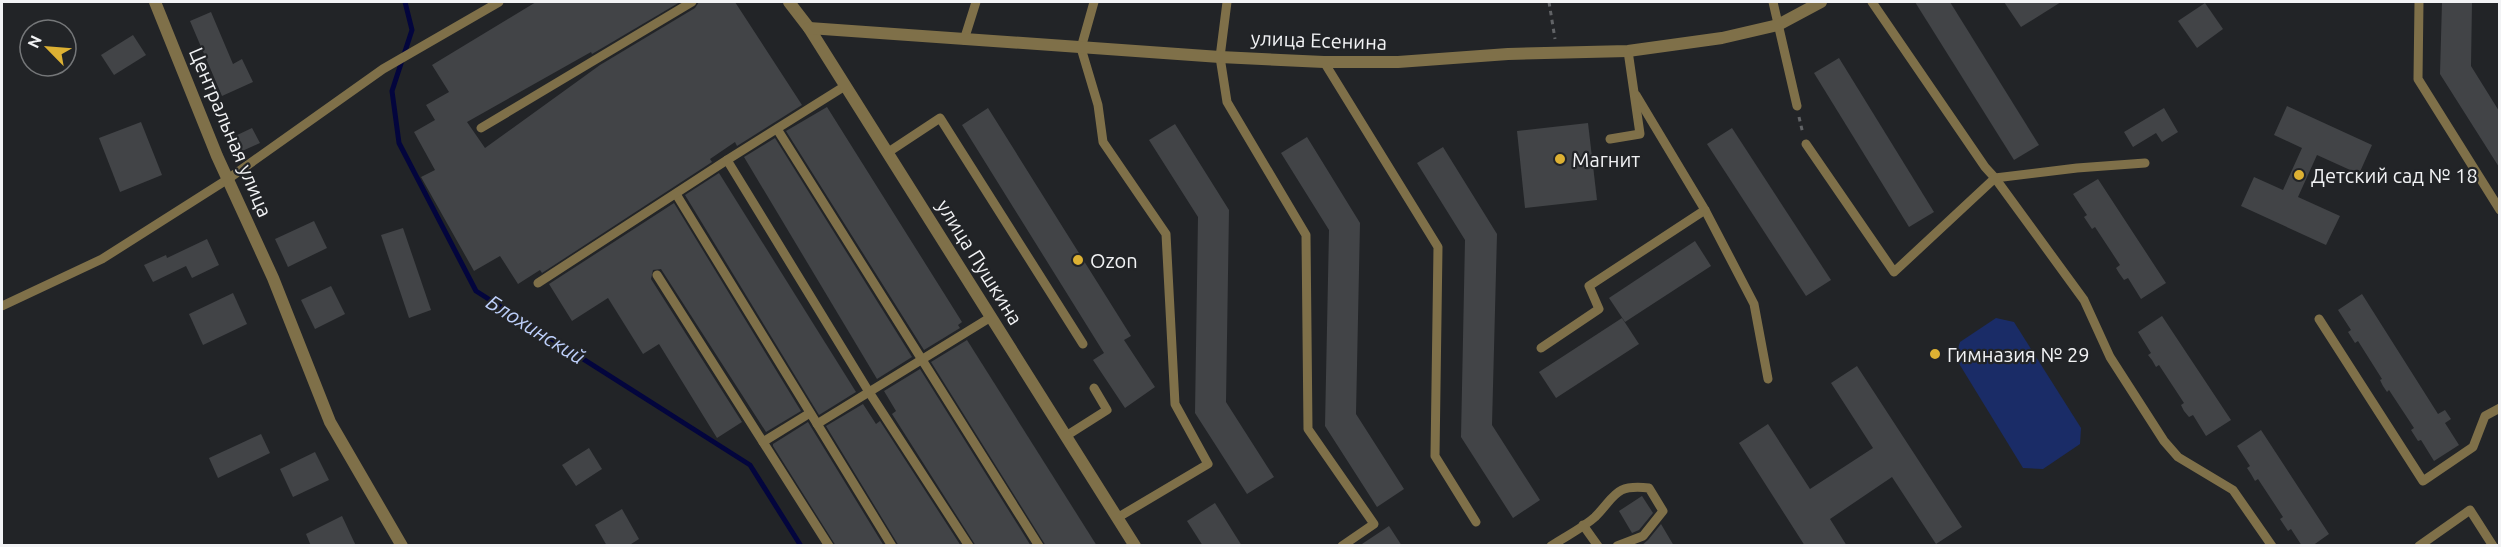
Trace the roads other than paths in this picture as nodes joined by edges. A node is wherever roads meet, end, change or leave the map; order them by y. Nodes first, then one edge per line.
1 (155, 2) edge
2 (499, 2) edge
3 (692, 2) edge
4 (789, 2) edge
5 (976, 2) edge
6 (1094, 2) edge
7 (1226, 2) edge
8 (1773, 2) edge
9 (1821, 2) edge
10 (1872, 2) edge
11 (2419, 2) edge
12 (1778, 25) junction
13 (808, 28) junction
14 (964, 40) junction
15 (1081, 48) junction
16 (1628, 51) junction
17 (1220, 57) junction
18 (1324, 62) junction
19 (845, 86) junction
20 (1636, 95) junction
21 (1797, 106) road end
22 (481, 128) dead end
23 (777, 129) junction
24 (1610, 139) dead end
25 (1806, 144) road end
26 (887, 153) junction
27 (727, 160) junction
28 (2145, 163) dead end
29 (1995, 178) junction
30 (228, 179) junction
31 (676, 194) junction
32 (1706, 210) junction
33 (2499, 210) edge
34 (657, 275) dead end
35 (538, 283) dead end
36 (2, 306) edge
37 (991, 317) junction
38 (2319, 319) dead end
39 (1083, 344) dead end
40 (1541, 348) dead end
41 (921, 359) junction
42 (1768, 379) dead end
43 (1094, 388) dead end
44 (869, 392) junction
45 (2499, 408) edge
46 (810, 413) junction
47 (817, 424) junction
48 (1066, 436) junction
49 (763, 442) junction
50 (1117, 518) junction
51 (1476, 522) dead end
52 (1583, 525) junction
53 (1136, 545) edge
54 (402, 546) edge
55 (828, 546) edge
56 (892, 546) edge
57 (969, 546) edge
58 (1039, 546) edge
59 (1342, 546) edge
60 (1551, 546) edge
61 (1599, 546) edge
62 (1617, 546) edge
63 (2272, 546) edge
64 (2419, 546) edge
65 (2493, 546) edge

1 - 30 street, Центральная улица
2 - 30 lane
3 - 22 lane
4 - 13 street, улица Пушкина
5 - 14 lane
6 - 15 lane
7 - 17 lane
8 - 12 lane
9 - 12 street, улица Есенина
10 - 29 lane
11 - 33 lane
12 - 16 street, улица Есенина
12 - 21 lane
13 - 14 street, улица Есенина
13 - 19 street, улица Пушкина
14 - 15 street, улица Есенина
15 - 17 street, улица Есенина
15 - 50 lane
16 - 18 street, улица Есенина
16 - 20 lane
17 - 18 street, улица Есенина
17 - 59 lane
18 - 51 lane
19 - 23 lane
19 - 26 street, улица Пушкина
20 - 24 lane
20 - 32 lane
23 - 27 lane
23 - 41 lane
25 - 29 lane
26 - 37 street, улица Пушкина
26 - 39 lane
27 - 31 lane
27 - 44 lane
28 - 29 lane
29 - 63 lane
30 - 36 lane
30 - 54 street, Центральная улица
31 - 35 lane
31 - 46 lane
32 - 40 lane
32 - 42 lane
34 - 49 lane
37 - 41 lane
37 - 48 street, улица Пушкина
38 - 45 lane
41 - 44 lane
41 - 58 lane
43 - 48 lane
44 - 47 lane
44 - 57 lane
46 - 47 lane
46 - 49 lane
47 - 56 lane
48 - 50 street, улица Пушкина
49 - 55 lane
50 - 53 street, улица Пушкина
52 - 60 lane
52 - 61 lane
52 - 62 lane
64 - 65 lane

